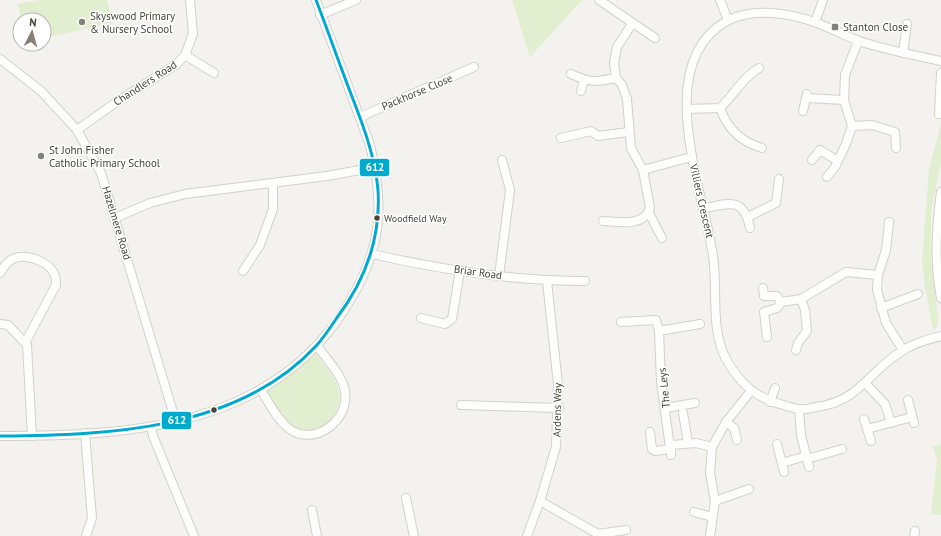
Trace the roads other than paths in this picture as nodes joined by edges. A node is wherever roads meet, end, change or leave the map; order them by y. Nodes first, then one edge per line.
1 (190, 0) edge
2 (316, 0) edge
3 (356, 0) edge
4 (599, 0) edge
5 (720, 0) edge
6 (823, 0) edge
7 (320, 15) junction
8 (728, 20) junction
9 (815, 22) junction
10 (632, 24) junction
11 (907, 24) dead end
12 (655, 38) dead end
13 (858, 41) junction
14 (903, 53) junction
15 (185, 55) junction
16 (0, 59) edge
17 (941, 61) edge
18 (474, 67) dead end
19 (759, 68) dead end
20 (941, 73) edge
21 (214, 74) dead end
22 (571, 74) dead end
23 (616, 78) junction
24 (584, 80) junction
25 (581, 91) dead end
26 (844, 100) junction
27 (720, 108) junction
28 (687, 109) junction
29 (803, 110) dead end
30 (939, 114) dead end
31 (360, 117) junction
32 (852, 126) junction
33 (77, 130) junction
34 (629, 132) junction
35 (560, 138) dead end
36 (762, 148) dead end
37 (896, 148) dead end
38 (691, 157) junction
39 (502, 160) dead end
40 (812, 160) dead end
41 (838, 161) junction
42 (376, 167) junction
43 (643, 170) junction
44 (827, 178) dead end
45 (779, 179) dead end
46 (273, 183) junction
47 (941, 192) edge
48 (705, 208) junction
49 (649, 214) junction
50 (748, 217) junction
51 (115, 218) junction
52 (604, 221) dead end
53 (888, 222) dead end
54 (750, 228) dead end
55 (662, 238) dead end
56 (372, 254) junction
57 (460, 270) junction
58 (243, 271) dead end
59 (0, 273) edge
60 (878, 275) junction
61 (499, 276) junction
62 (547, 281) junction
63 (585, 281) dead end
64 (762, 288) dead end
65 (918, 294) dead end
66 (941, 298) edge
67 (801, 299) junction
68 (781, 302) junction
69 (881, 308) junction
70 (421, 318) dead end
71 (622, 322) dead end
72 (0, 324) edge
73 (700, 324) dead end
74 (659, 330) junction
75 (941, 336) edge
76 (767, 337) dead end
77 (26, 342) junction
78 (318, 346) junction
79 (796, 350) dead end
80 (903, 350) junction
81 (866, 384) junction
82 (775, 388) dead end
83 (261, 390) junction
84 (751, 391) junction
85 (908, 400) dead end
86 (770, 402) junction
87 (695, 404) dead end
88 (461, 405) dead end
89 (559, 408) junction
90 (666, 408) junction
91 (799, 409) junction
92 (683, 412) dead end
93 (864, 419) dead end
94 (176, 422) junction
95 (726, 422) junction
96 (891, 424) junction
97 (152, 427) junction
98 (867, 429) junction
99 (650, 432) dead end
100 (85, 433) junction
101 (0, 436) edge
102 (32, 436) junction
103 (737, 440) dead end
104 (871, 442) dead end
105 (688, 443) junction
106 (777, 444) dead end
107 (712, 447) junction
108 (842, 449) dead end
109 (671, 450) junction
110 (808, 461) junction
111 (782, 463) junction
112 (784, 472) dead end
113 (749, 489) dead end
114 (406, 498) dead end
115 (540, 501) junction
116 (714, 501) junction
117 (312, 510) dead end
118 (694, 512) dead end
119 (712, 517) junction
120 (626, 530) dead end
121 (86, 536) edge
122 (194, 536) edge
123 (317, 536) edge
124 (414, 536) edge
125 (527, 536) edge
126 (710, 536) edge

1 - 15 street, Chandlers Road
2 - 7 street
3 - 7 street
4 - 10 street
5 - 8 street
6 - 9 street
7 - 31 street
8 - 9 street, Villiers Crescent
8 - 28 street, Villiers Crescent
9 - 13 street, Villiers Crescent
10 - 12 street
10 - 23 street
11 - 14 street
13 - 14 street, Villiers Crescent
13 - 26 street
14 - 17 street, Villiers Crescent
15 - 21 street
15 - 33 street, Chandlers Road
16 - 33 street, Hazelmere Road
18 - 31 street, Packhorse Close
19 - 27 street
20 - 30 street
22 - 24 street
23 - 24 street
23 - 34 street
24 - 25 street
26 - 29 street
26 - 32 street
27 - 28 street
27 - 36 street
28 - 38 street, Villiers Crescent
31 - 42 street
32 - 37 street
32 - 41 street
33 - 51 street, Hazelmere Road
34 - 35 street
34 - 43 street
38 - 43 street
38 - 48 street, Villiers Crescent
39 - 61 street
40 - 41 street
41 - 44 street
42 - 46 street
42 - 56 street
43 - 49 street
45 - 50 street
46 - 51 street
46 - 58 street
47 - 66 street
48 - 50 street
48 - 84 street, Villiers Crescent
49 - 52 street
49 - 55 street
50 - 54 street
51 - 94 street, Hazelmere Road
53 - 60 street
56 - 57 street, Briar Road
56 - 78 street
57 - 61 street, Briar Road
57 - 70 street
59 - 77 street
60 - 67 street
60 - 69 street
61 - 62 street, Briar Road
62 - 63 street, Briar Road
62 - 89 street, Ardens Way
64 - 68 street
65 - 69 street
67 - 68 street
67 - 79 street
68 - 76 street
69 - 80 street
71 - 74 street, The Leys
72 - 77 street
73 - 74 street
74 - 90 street, The Leys
75 - 80 street, Villiers Crescent
77 - 102 street
78 - 83 street
78 - 83 street
80 - 81 street, Villiers Crescent
81 - 91 street, Villiers Crescent
81 - 96 street
82 - 86 street
83 - 94 street
84 - 86 street, Villiers Crescent
84 - 95 street
85 - 96 street
86 - 91 street, Villiers Crescent
87 - 90 street
88 - 89 street
89 - 115 street, Ardens Way
90 - 109 street, The Leys
91 - 110 street
92 - 105 street
93 - 98 street
94 - 97 street
95 - 103 street
95 - 107 street
96 - 98 street
97 - 100 street
97 - 122 street
98 - 104 street
99 - 109 street
100 - 102 street
100 - 121 street
101 - 102 street
105 - 107 street
105 - 109 street
106 - 111 street
107 - 116 street
108 - 110 street
110 - 111 street
111 - 112 street
113 - 116 street
114 - 124 street
115 - 120 street
115 - 125 street, Ardens Way
116 - 119 street
117 - 123 street
118 - 119 street
119 - 126 street

